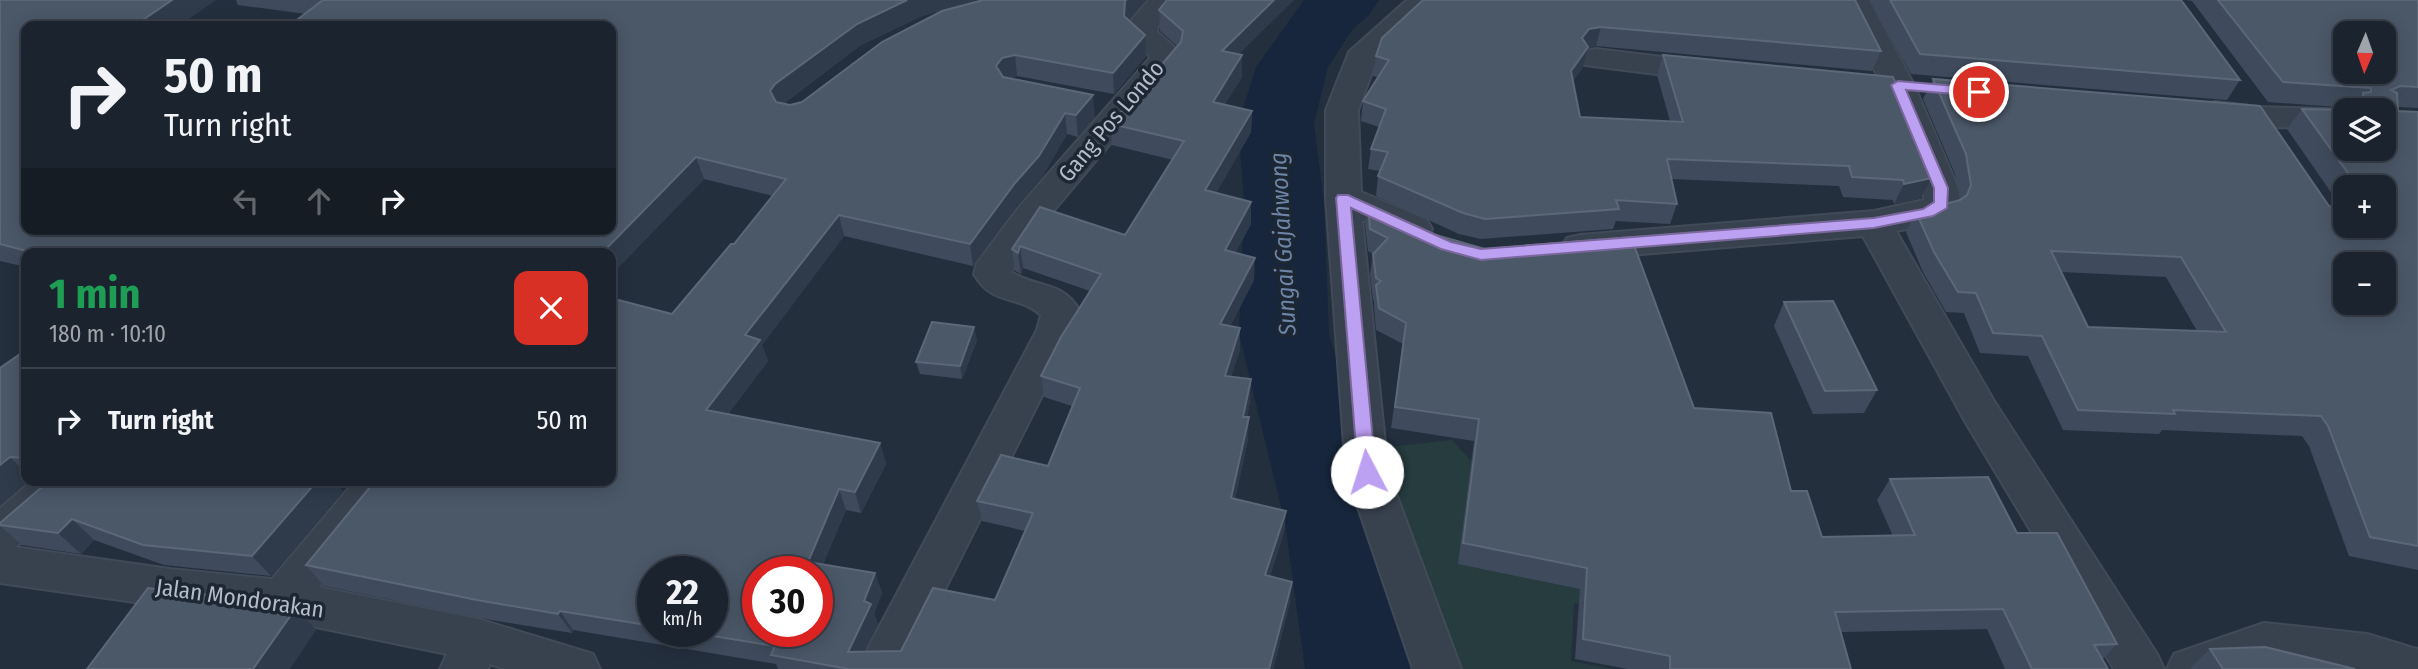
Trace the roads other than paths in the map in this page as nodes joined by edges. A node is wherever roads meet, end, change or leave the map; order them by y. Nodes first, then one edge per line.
1 (1166, 0) edge
2 (1425, 0) edge
3 (1854, 0) edge
4 (1596, 58) dead end
5 (1745, 75) edge
6 (2235, 85) edge
7 (1083, 102) edge
8 (1122, 109) junction
9 (2182, 109) edge
10 (2259, 117) junction
11 (2333, 118) edge
12 (2282, 150) edge
13 (1343, 198) junction
14 (1874, 223) junction
15 (1440, 242) edge
16 (1548, 249) edge
17 (56, 486) edge
18 (376, 486) edge
19 (0, 534) edge
20 (0, 564) edge
21 (282, 600) junction
22 (471, 655) edge
23 (576, 669) edge
24 (881, 669) edge
25 (1437, 669) edge
26 (2140, 669) edge
27 (2191, 669) edge
28 (2413, 669) edge

1 - 8 street, Gang Pos Londo
2 - 13 street
3 - 14 street
4 - 5 street
6 - 10 street
7 - 8 street
8 - 24 street, Gang Pos Londo
9 - 10 street
10 - 11 street
10 - 12 street
13 - 15 street
13 - 25 street
14 - 16 street
14 - 26 street
17 - 19 street
18 - 21 street
20 - 21 street, Jalan Mondorakan
21 - 22 street, Jalan Mondorakan
22 - 23 street, Jalan Mondorakan
27 - 28 street

